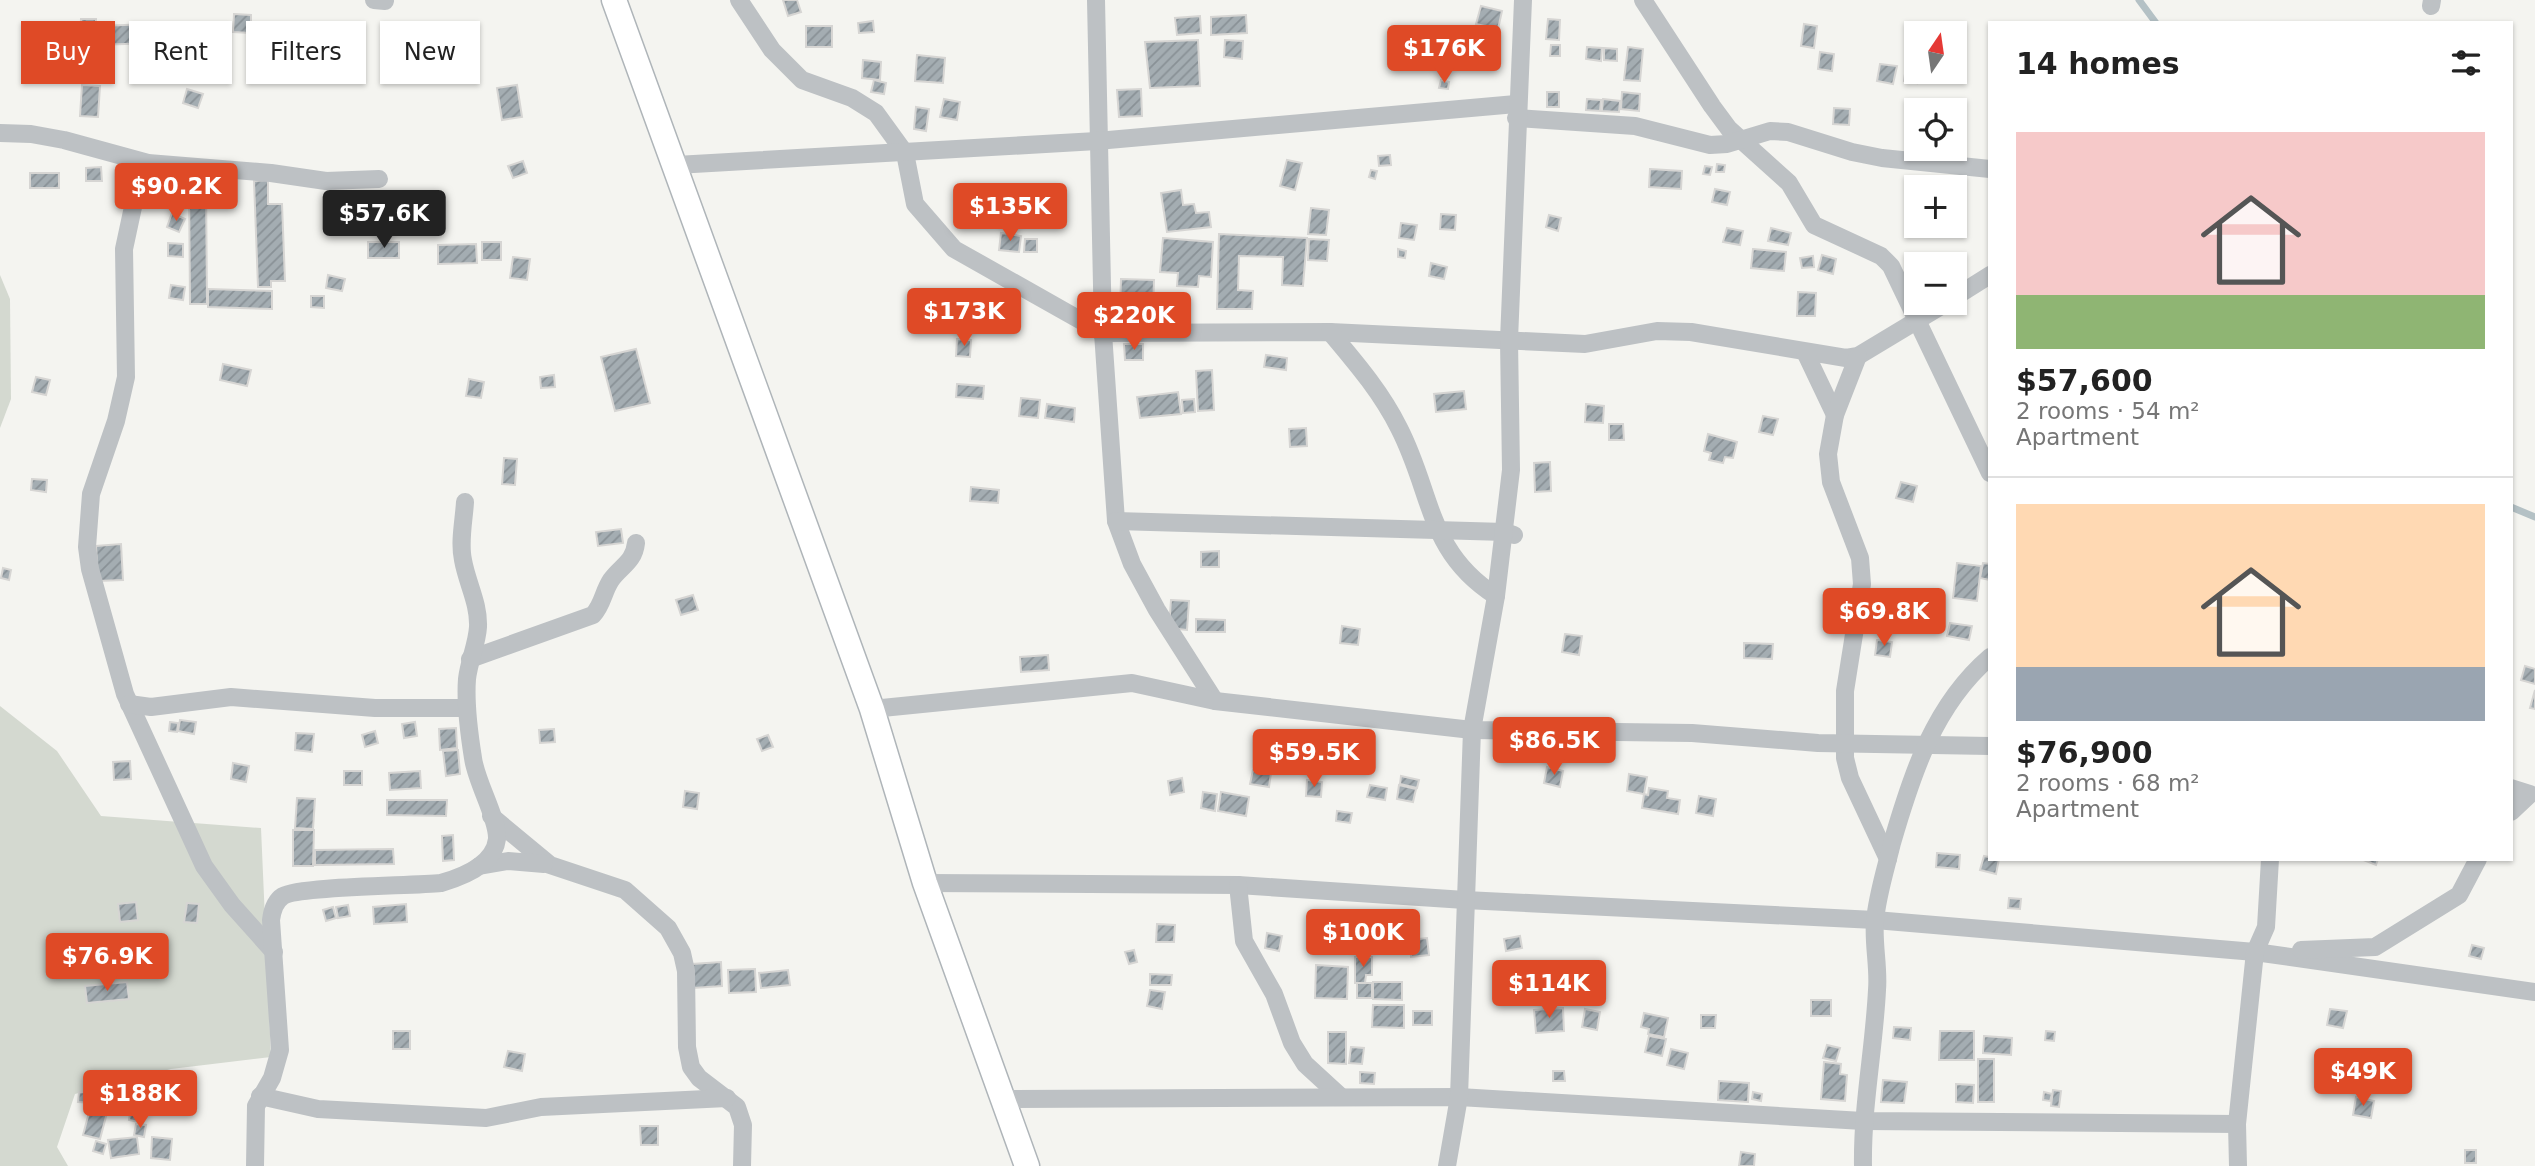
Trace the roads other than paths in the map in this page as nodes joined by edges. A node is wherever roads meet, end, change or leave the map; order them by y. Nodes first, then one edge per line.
1 (614, 0) edge
2 (739, 0) edge
3 (1096, 0) edge
4 (1523, 0) edge
5 (1643, 0) edge
6 (1516, 111) junction
7 (0, 133) edge
8 (1741, 139) junction
9 (1097, 141) junction
10 (905, 153) junction
11 (148, 163) junction
12 (676, 165) junction
13 (1988, 169) edge
14 (379, 179) dead end
15 (1988, 276) edge
16 (1967, 290) edge
17 (1927, 315) edge
18 (1916, 322) junction
19 (1330, 332) junction
20 (1103, 333) junction
21 (1509, 340) junction
22 (1805, 352) junction
23 (1858, 356) junction
24 (1835, 415) junction
25 (1988, 469) edge
26 (465, 502) dead end
27 (1116, 521) junction
28 (1436, 530) junction
29 (1510, 534) junction
30 (636, 543) dead end
31 (1496, 596) junction
32 (470, 659) junction
33 (1988, 659) edge
34 (1215, 701) junction
35 (129, 704) junction
36 (467, 708) junction
37 (872, 709) junction
38 (1472, 730) junction
39 (1845, 744) junction
40 (1926, 744) junction
41 (1988, 746) edge
42 (2513, 789) edge
43 (2513, 810) edge
44 (491, 816) junction
45 (1888, 859) junction
46 (2270, 861) edge
47 (2477, 861) edge
48 (550, 865) junction
49 (479, 866) junction
50 (925, 883) junction
51 (1238, 884) junction
52 (1465, 900) junction
53 (1875, 920) junction
54 (274, 952) junction
55 (2255, 952) junction
56 (2535, 992) edge
57 (260, 1096) junction
58 (1341, 1097) junction
59 (1459, 1097) junction
60 (727, 1098) junction
61 (1003, 1099) junction
62 (1863, 1121) junction
63 (2237, 1125) junction
64 (255, 1166) edge
65 (742, 1166) edge
66 (1027, 1166) edge
67 (1447, 1166) edge
68 (1863, 1166) edge
69 (2238, 1166) edge

1 - 12 main road
2 - 10 street
3 - 9 street
4 - 6 street
5 - 8 street
6 - 8 street
6 - 9 street
6 - 21 street
7 - 11 street
8 - 13 street
8 - 18 street
9 - 10 street
9 - 20 street
10 - 12 street
10 - 20 street
11 - 14 street
11 - 35 street
12 - 37 main road
15 - 16 street
17 - 18 street
18 - 23 street
18 - 25 street
19 - 20 street
19 - 21 street
19 - 28 street
20 - 27 street
21 - 22 street
21 - 29 street
22 - 23 street
22 - 24 street
23 - 24 street
24 - 39 street
26 - 32 street
27 - 28 street
27 - 34 street
28 - 29 street
28 - 31 street
29 - 31 street
30 - 32 street
31 - 38 street
32 - 36 street
33 - 40 street
34 - 37 street
34 - 38 street
35 - 36 street
35 - 54 street
36 - 44 street
37 - 50 main road
38 - 39 street
38 - 52 street
39 - 40 street
39 - 45 street
40 - 41 street
40 - 45 street
42 - 43 street
44 - 48 street
44 - 49 street
45 - 53 street
46 - 55 street
47 - 55 street
48 - 49 street
48 - 60 street
49 - 54 street
50 - 51 street
50 - 61 main road
51 - 52 street
51 - 58 street
52 - 53 street
52 - 59 street
53 - 55 street
53 - 62 street
54 - 57 street
55 - 56 street
55 - 63 street
57 - 60 street
57 - 64 street
58 - 59 street
58 - 61 street
59 - 62 street
59 - 67 street
60 - 65 street
61 - 66 main road
62 - 63 street
62 - 68 street
63 - 69 street

